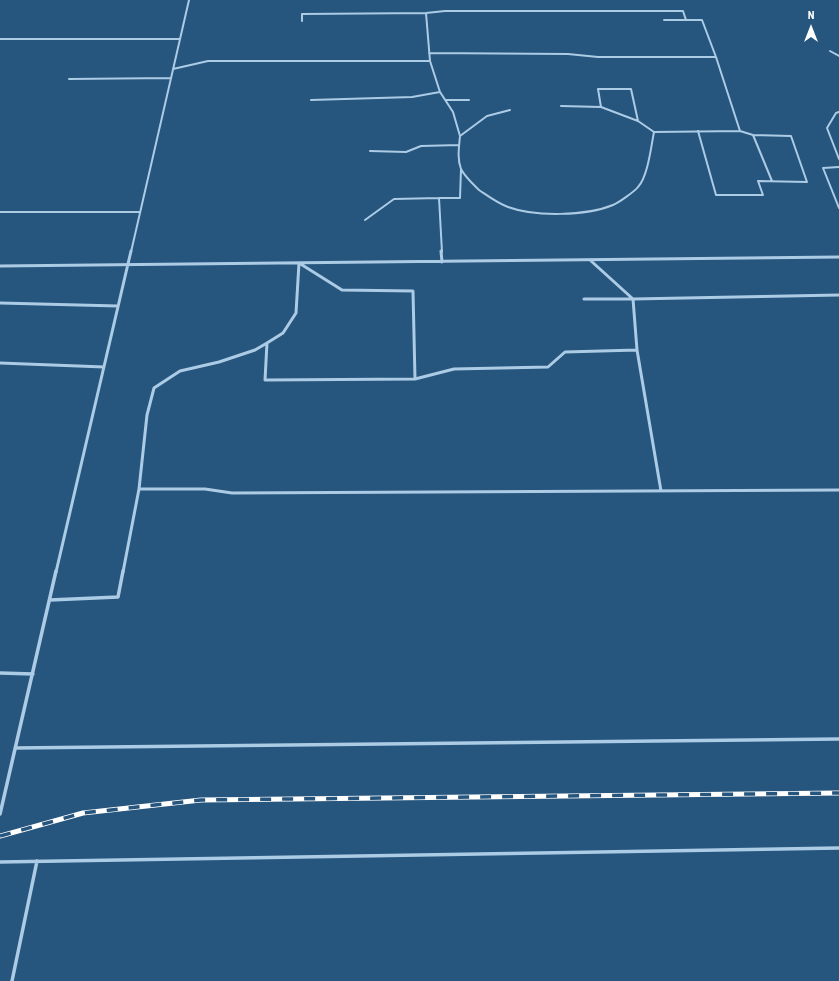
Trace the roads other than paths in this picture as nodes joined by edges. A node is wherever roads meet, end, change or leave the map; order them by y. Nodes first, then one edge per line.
1 (189, 0) edge
2 (426, 13) junction
3 (664, 20) dead end
4 (686, 20) junction
5 (302, 21) dead end
6 (0, 39) edge
7 (180, 39) junction
8 (830, 51) dead end
9 (429, 53) junction
10 (839, 56) edge
11 (716, 57) junction
12 (430, 61) junction
13 (173, 69) junction
14 (171, 78) junction
15 (69, 79) dead end
16 (440, 92) junction
17 (311, 100) dead end
18 (446, 100) junction
19 (469, 100) dead end
20 (561, 106) dead end
21 (602, 107) junction
22 (510, 110) dead end
23 (839, 112) edge
24 (638, 121) junction
25 (698, 131) junction
26 (740, 131) junction
27 (654, 132) junction
28 (753, 135) junction
29 (460, 136) junction
30 (459, 145) junction
31 (370, 151) dead end
32 (839, 159) edge
33 (839, 167) edge
34 (461, 169) junction
35 (772, 181) dead end
36 (439, 198) junction
37 (839, 208) edge
38 (0, 212) edge
39 (140, 212) junction
40 (365, 220) dead end
41 (839, 257) edge
42 (589, 260) junction
43 (442, 262) junction
44 (299, 263) junction
45 (128, 265) junction
46 (0, 266) edge
47 (839, 295) edge
48 (584, 299) dead end
49 (633, 299) junction
50 (0, 303) edge
51 (118, 306) junction
52 (267, 342) junction
53 (637, 350) junction
54 (0, 363) edge
55 (104, 367) junction
56 (416, 379) junction
57 (139, 489) junction
58 (839, 490) edge
59 (661, 491) junction
60 (50, 600) junction
61 (0, 673) edge
62 (33, 674) junction
63 (839, 739) edge
64 (15, 748) junction
65 (0, 814) edge
66 (839, 848) edge
67 (37, 861) junction
68 (0, 862) edge
69 (12, 981) edge

1 - 7 lane
2 - 4 lane
2 - 5 lane
2 - 9 lane
3 - 4 lane
4 - 11 lane
6 - 7 lane
7 - 13 lane
8 - 10 lane
9 - 11 lane
9 - 12 lane
11 - 26 lane
12 - 13 lane
12 - 16 lane
13 - 14 lane
14 - 15 lane
14 - 39 lane
16 - 17 lane
16 - 18 lane
18 - 19 lane
18 - 29 lane
20 - 21 lane
21 - 24 lane
21 - 24 lane
22 - 29 lane
23 - 32 lane
24 - 27 lane
25 - 26 lane
25 - 27 lane
25 - 28 lane
26 - 28 lane
27 - 34 lane
28 - 35 lane
29 - 30 lane
30 - 31 lane
30 - 34 lane
33 - 37 lane
34 - 36 lane
36 - 40 lane
36 - 43 lane
38 - 39 lane
39 - 45 lane
41 - 42 lane
42 - 43 lane
42 - 49 lane
43 - 44 lane
44 - 45 lane
44 - 52 lane
44 - 56 lane
45 - 46 lane
45 - 51 lane
47 - 49 lane
48 - 49 lane
49 - 53 lane
50 - 51 lane
51 - 55 lane
52 - 56 lane
52 - 57 lane
53 - 56 lane
53 - 59 lane
54 - 55 lane
55 - 60 lane
57 - 59 lane
57 - 60 lane
58 - 59 lane
60 - 62 lane
61 - 62 lane
62 - 64 lane
63 - 64 lane
64 - 65 lane
66 - 67 lane
67 - 68 lane
67 - 69 lane

